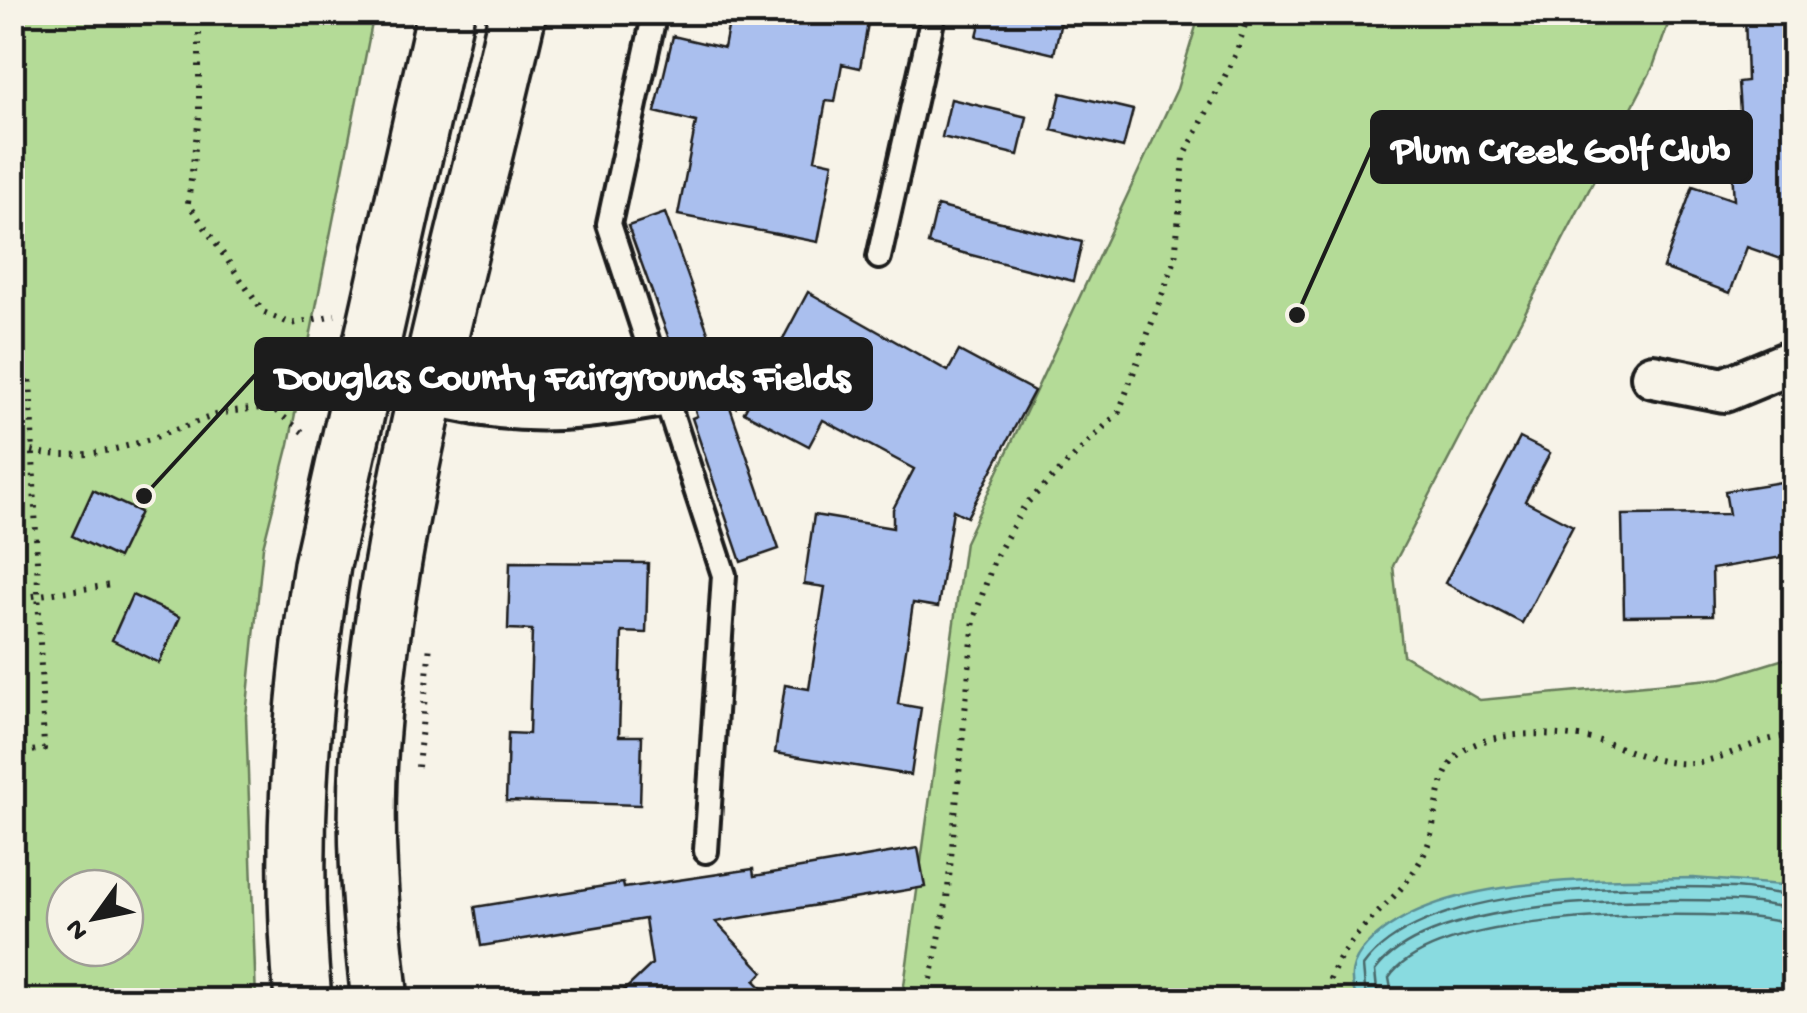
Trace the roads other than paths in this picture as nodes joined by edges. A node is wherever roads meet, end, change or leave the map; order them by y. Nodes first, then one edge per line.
1 (446, 12) edge
2 (518, 12) edge
3 (655, 12) edge
4 (934, 12) edge
5 (879, 256) dead end
6 (1794, 361) edge
7 (1653, 376) dead end
8 (428, 402) junction
9 (668, 404) junction
10 (706, 851) dead end
11 (304, 1000) edge
12 (380, 1000) edge

1 - 11 main road
2 - 8 main road
3 - 9 lane
4 - 5 lane
6 - 7 street
8 - 9 lane
8 - 12 main road
9 - 10 lane

